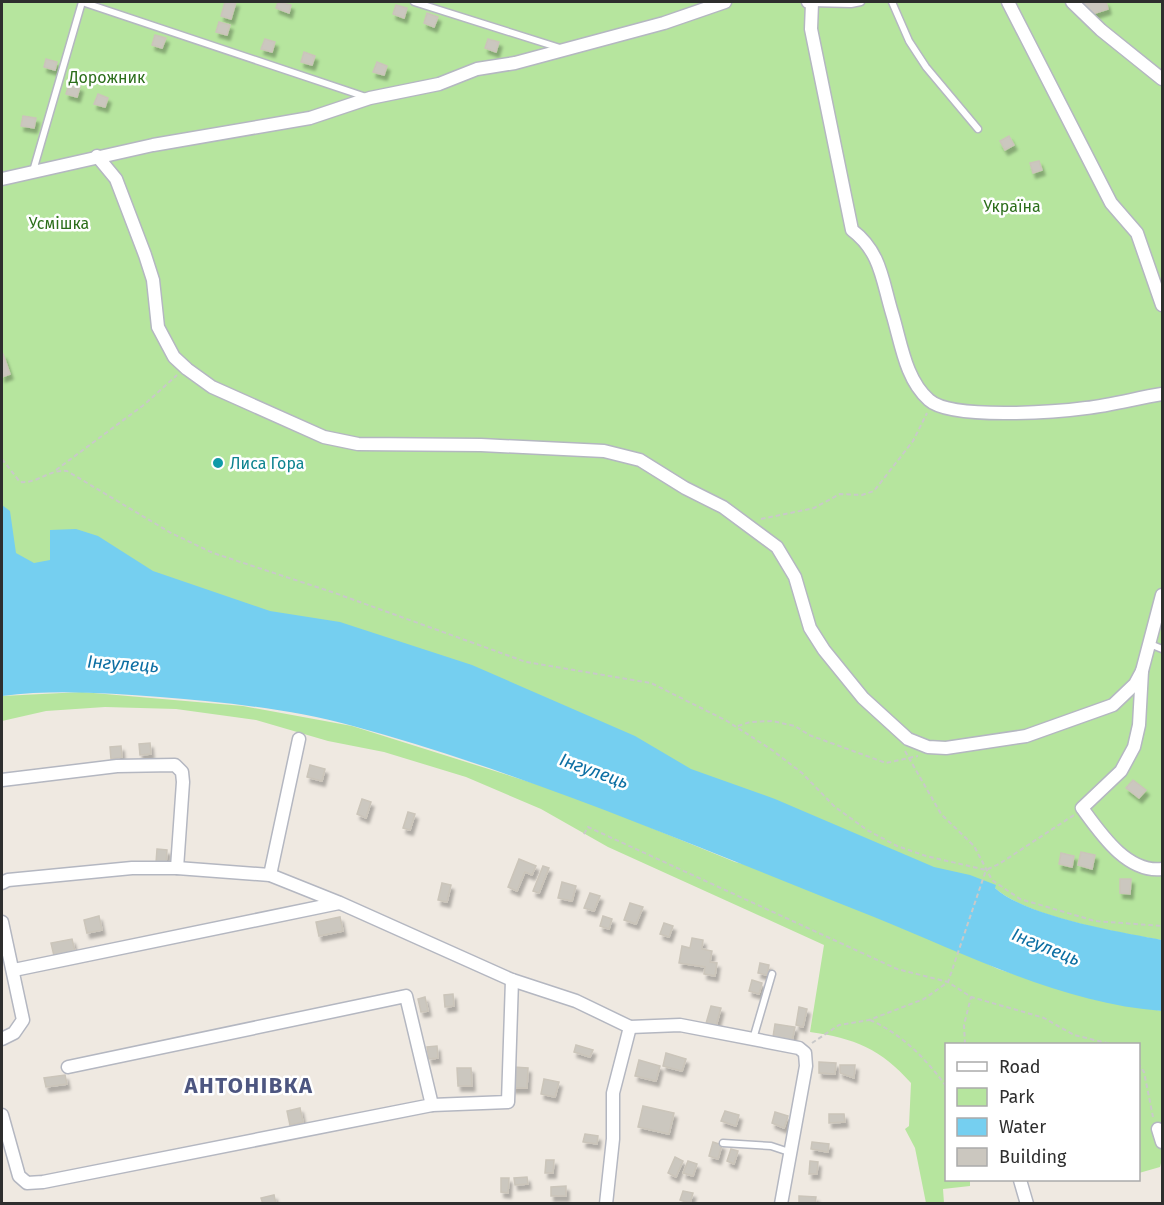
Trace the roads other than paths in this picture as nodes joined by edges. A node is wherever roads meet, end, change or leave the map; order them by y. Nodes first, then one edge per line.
1 (82, 2) edge
2 (414, 2) edge
3 (725, 2) edge
4 (810, 2) edge
5 (861, 2) edge
6 (892, 2) edge
7 (1008, 2) edge
8 (1072, 2) edge
9 (564, 49) junction
10 (1162, 79) edge
11 (370, 98) junction
12 (978, 129) dead end
13 (97, 156) junction
14 (33, 171) junction
15 (2, 179) edge
16 (1162, 305) edge
17 (1162, 394) edge
18 (1162, 595) edge
19 (1150, 644) junction
20 (1162, 649) edge
21 (1143, 671) junction
22 (298, 739) dead end
23 (2, 780) edge
24 (177, 868) junction
25 (1162, 869) edge
26 (270, 875) junction
27 (2, 883) edge
28 (340, 903) junction
29 (2, 922) edge
30 (14, 970) junction
31 (772, 974) dead end
32 (513, 980) junction
33 (630, 1027) junction
34 (2, 1039) edge
35 (753, 1039) junction
36 (68, 1067) dead end
37 (432, 1105) junction
38 (2, 1115) edge
39 (1158, 1129) road end
40 (1162, 1142) edge
41 (723, 1143) dead end
42 (789, 1152) junction
43 (1021, 1181) edge
44 (606, 1203) edge
45 (781, 1203) edge
46 (1027, 1203) edge

1 - 11 lane
1 - 14 lane
2 - 9 lane
3 - 9 street
4 - 5 lane
4 - 17 street
6 - 12 lane
7 - 16 street
8 - 10 street
9 - 11 street
11 - 13 street
13 - 14 street
13 - 21 street
14 - 15 street
18 - 19 street
19 - 20 lane
19 - 21 street
21 - 25 street
22 - 26 street
23 - 24 street
24 - 26 street
24 - 27 street
26 - 28 street
28 - 30 street
28 - 32 street
29 - 30 street
30 - 34 street
31 - 35 lane
32 - 33 street
32 - 37 street
33 - 35 street
33 - 44 street
35 - 42 street
36 - 37 street
37 - 38 street
39 - 40 street
41 - 42 lane
42 - 45 street
43 - 46 street

